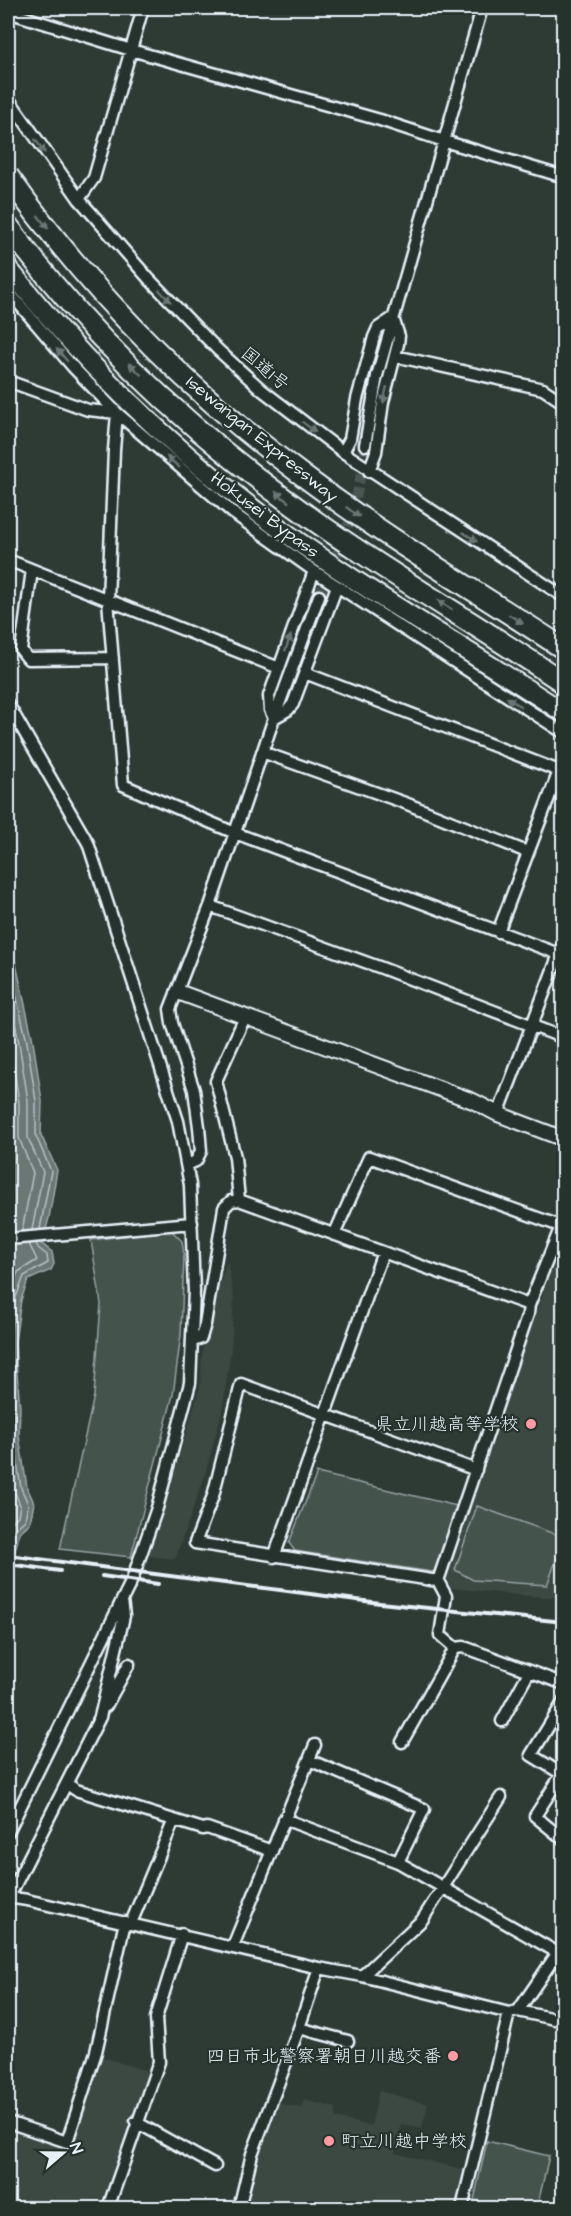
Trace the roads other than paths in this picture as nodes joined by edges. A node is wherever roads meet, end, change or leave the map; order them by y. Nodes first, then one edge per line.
1 (143, 8) edge
2 (482, 8) edge
3 (8, 12) edge
4 (131, 50) junction
5 (8, 98) edge
6 (444, 141) junction
7 (8, 176) edge
8 (564, 177) edge
9 (79, 199) junction
10 (8, 226) edge
11 (8, 267) edge
12 (8, 291) edge
13 (393, 318) junction
14 (395, 356) junction
15 (8, 381) edge
16 (564, 403) edge
17 (117, 413) junction
18 (365, 445) tunnel mouth
19 (343, 452) junction
20 (369, 471) junction
21 (8, 560) edge
22 (32, 570) junction
23 (314, 571) junction
24 (337, 586) junction
25 (319, 596) tunnel mouth
26 (564, 597) edge
27 (108, 600) junction
28 (564, 649) edge
29 (112, 658) junction
30 (279, 668) junction
31 (305, 673) junction
32 (564, 683) edge
33 (8, 704) edge
34 (564, 712) edge
35 (274, 718) junction
36 (564, 733) edge
37 (262, 752) junction
38 (561, 768) edge
39 (235, 833) junction
40 (527, 852) junction
41 (210, 906) junction
42 (498, 932) junction
43 (562, 952) edge
44 (178, 992) junction
45 (245, 1017) junction
46 (533, 1027) junction
47 (564, 1038) edge
48 (498, 1114) junction
49 (564, 1139) edge
50 (187, 1165) junction
51 (239, 1200) junction
52 (562, 1222) edge
53 (192, 1223) junction
54 (334, 1235) junction
55 (8, 1239) edge
56 (383, 1252) junction
57 (529, 1305) junction
58 (194, 1341) junction
59 (325, 1414) junction
60 (476, 1470) junction
61 (274, 1557) junction
62 (438, 1581) junction
63 (122, 1600) junction
64 (455, 1648) junction
65 (129, 1664) dead end
66 (529, 1672) junction
67 (564, 1684) edge
68 (564, 1701) edge
69 (100, 1717) junction
70 (502, 1720) dead end
71 (402, 1742) dead end
72 (315, 1745) dead end
73 (309, 1760) junction
74 (66, 1784) junction
75 (501, 1797) dead end
76 (284, 1819) junction
77 (174, 1820) junction
78 (8, 1832) edge
79 (564, 1840) edge
80 (272, 1851) junction
81 (399, 1862) junction
82 (442, 1888) junction
83 (8, 1898) edge
84 (128, 1922) junction
85 (182, 1934) junction
86 (233, 1947) junction
87 (562, 1953) edge
88 (319, 1968) junction
89 (362, 1976) junction
90 (514, 2012) junction
91 (564, 2021) edge
92 (299, 2028) junction
93 (348, 2041) dead end
94 (8, 2122) edge
95 (136, 2122) junction
96 (215, 2166) dead end
97 (108, 2208) edge
98 (239, 2208) edge
99 (462, 2208) edge

1 - 4 street
2 - 6 street
3 - 4 street
4 - 6 street
4 - 9 street
5 -> 9 street, 国道1号
6 - 8 street
6 - 13 street
7 -> 28 highway, Isewangan Expressway, bridge
9 -> 19 street, 国道1号
32 -> 10 highway, Isewangan Expressway, bridge
11 - 34 highway, Hokusei Bypass
17 -> 12 street
13 - 14 street
13 - 18 street
13 - 19 street
14 - 16 street
14 -> 20 street
15 - 17 street
23 -> 17 street
17 - 27 street
19 - 20 street, 国道1号
20 -> 26 street, 国道1号
21 - 22 street
22 - 27 street
22 - 29 street
23 - 24 street
30 -> 23 street
24 - 31 street
36 -> 24 street
25 - 35 street
27 - 29 street
27 - 30 street
29 - 39 street
30 - 35 street
31 - 35 street
31 - 38 street
33 - 50 street
35 - 37 street
37 - 39 street
37 - 40 street
38 - 40 street
39 - 41 street
39 - 42 street
40 - 42 street
41 - 44 street
41 - 46 street
42 - 43 street
43 - 46 street
44 - 45 street
44 - 50 street
45 - 48 street
45 - 51 street
46 - 47 street
46 - 48 street
48 - 49 street
50 - 53 street
51 - 54 street
51 - 58 street
52 - 54 street
52 - 57 street
53 - 55 street
53 - 58 street
54 - 56 street
56 - 57 street
56 - 59 street
57 - 60 street
58 - 63 street
59 - 60 street
59 - 61 street
59 - 61 street
60 - 62 street
61 - 62 street
62 - 64 street
63 - 69 street
63 - 78 street
64 - 66 street
64 - 71 street
65 - 69 street
66 - 67 street
66 - 70 street
68 - 79 street
69 - 74 street
72 - 73 street
73 - 76 street
73 - 81 street
74 - 77 street
74 - 83 street
75 - 82 street
76 - 80 street
76 - 81 street
77 - 80 street
77 - 84 street
80 - 86 street
81 - 82 street
82 - 87 street
82 - 89 street
83 - 84 street
84 - 85 street
84 - 94 street
85 - 86 street
85 - 95 street
86 - 88 street
87 - 90 street
88 - 89 street
88 - 92 street
89 - 90 street
90 - 91 street
90 - 99 street
92 - 93 street
92 - 98 street
95 - 96 street
95 - 97 street

